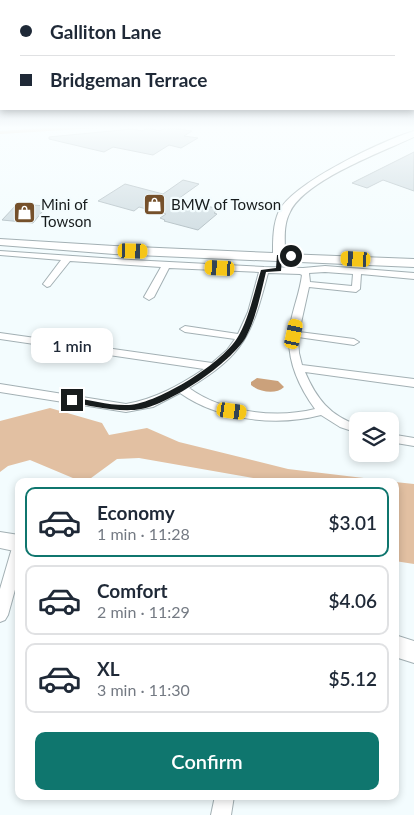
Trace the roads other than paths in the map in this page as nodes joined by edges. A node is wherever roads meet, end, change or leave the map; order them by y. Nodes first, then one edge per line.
1 (349, 165) edge
2 (0, 242) edge
3 (27, 245) junction
4 (0, 253) edge
5 (19, 256) junction
6 (279, 256) junction
7 (66, 260) junction
8 (414, 263) edge
9 (166, 265) junction
10 (264, 270) junction
11 (279, 270) junction
12 (303, 271) junction
13 (357, 271) junction
14 (414, 276) edge
15 (47, 284) dead end
16 (305, 284) junction
17 (149, 297) dead end
18 (185, 329) dead end
19 (294, 334) junction
20 (0, 336) edge
21 (242, 337) junction
22 (354, 342) dead end
23 (213, 367) junction
24 (298, 368) junction
25 (414, 383) edge
26 (0, 388) edge
27 (181, 388) junction
28 (323, 411) junction
29 (349, 426) edge
30 (399, 440) edge
31 (414, 442) edge
32 (0, 540) edge
33 (15, 543) edge
34 (15, 562) edge
35 (0, 615) edge
36 (399, 647) edge
37 (414, 652) edge
38 (224, 800) edge
39 (221, 815) edge

1 - 6 street
2 - 3 street
3 - 5 street
3 - 6 street
4 - 5 street
5 - 7 street
6 - 8 street
6 - 11 street
7 - 9 street
7 - 15 street
9 - 10 street
9 - 17 street
10 - 11 street
10 - 21 street
11 - 12 street
12 - 13 street
12 - 16 street
13 - 14 street
13 - 16 street
16 - 19 street
18 - 21 street
19 - 22 street
19 - 24 street
20 - 23 street
21 - 23 street
23 - 27 street
24 - 25 street
24 - 28 street
26 - 27 street
27 - 28 street
28 - 29 street
30 - 31 street
32 - 33 street
34 - 35 street
36 - 37 street
38 - 39 street

